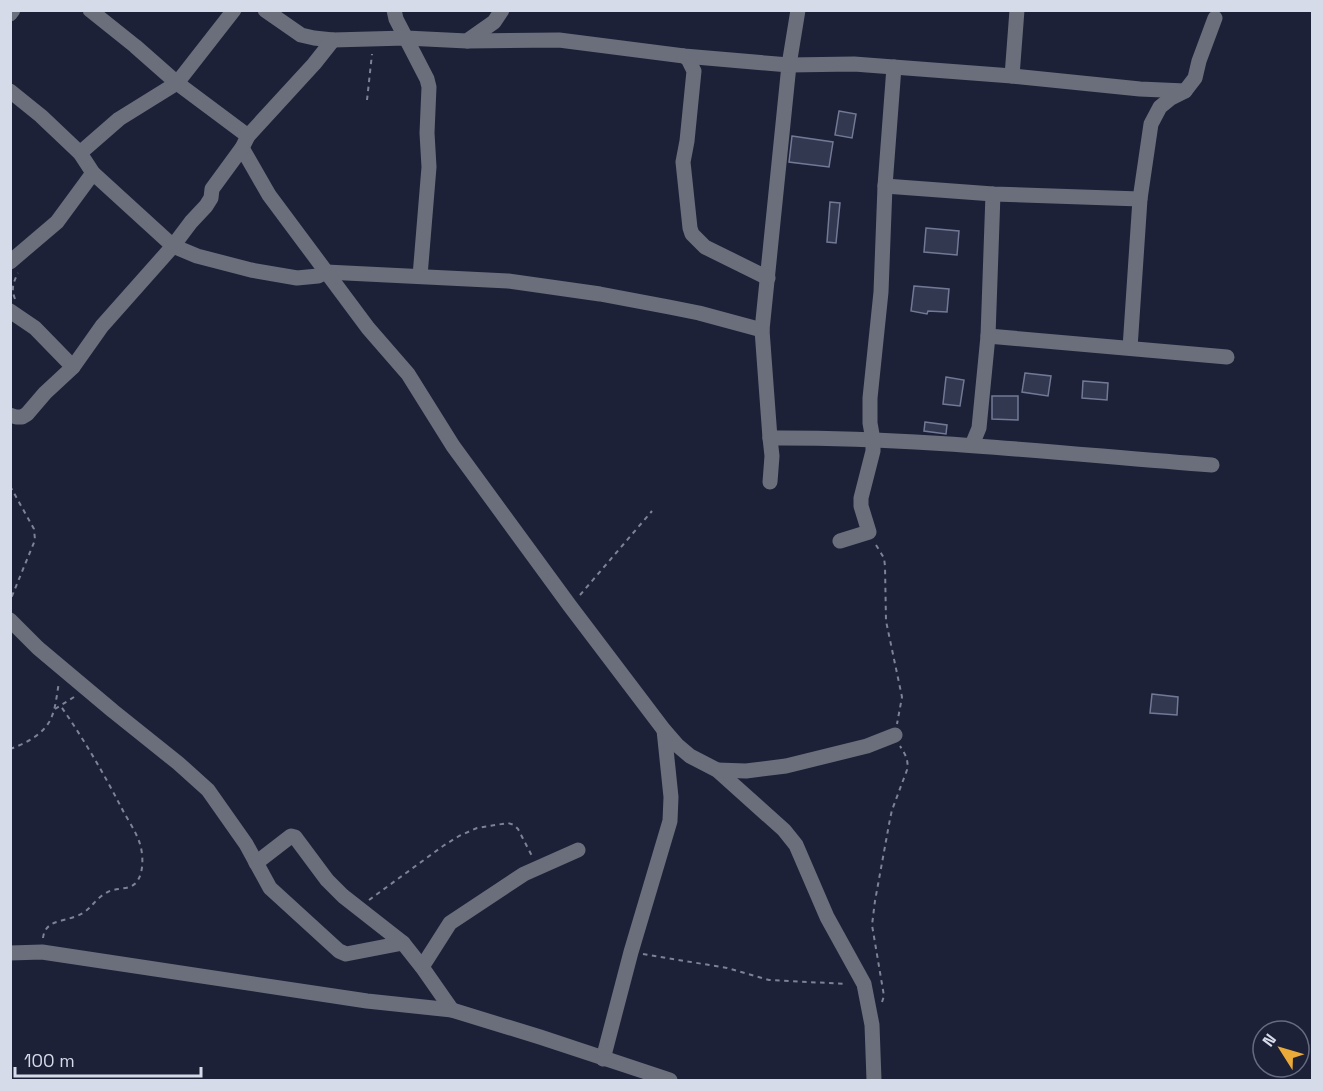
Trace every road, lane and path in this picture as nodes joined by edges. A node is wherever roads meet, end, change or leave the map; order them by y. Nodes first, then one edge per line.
1 (14, 10) edge
2 (90, 10) edge
3 (234, 10) edge
4 (265, 10) edge
5 (394, 10) edge
6 (502, 10) edge
7 (798, 10) edge
8 (1017, 10) edge
9 (10, 15) edge
10 (1215, 18) dead end
11 (406, 38) junction
12 (372, 39) junction
13 (333, 40) junction
14 (467, 41) junction
15 (684, 56) junction
16 (789, 65) junction
17 (894, 67) junction
18 (1012, 76) junction
19 (177, 83) junction
20 (1185, 91) junction
21 (12, 94) edge
22 (367, 100) dead end
23 (245, 142) junction
24 (80, 153) junction
25 (93, 173) junction
26 (885, 186) junction
27 (993, 194) junction
28 (1140, 199) junction
29 (173, 246) junction
30 (15, 267) edge
31 (326, 272) junction
32 (420, 276) junction
33 (768, 278) junction
34 (14, 313) edge
35 (762, 330) junction
36 (988, 336) junction
37 (1130, 348) junction
38 (1227, 357) dead end
39 (73, 368) junction
40 (10, 415) edge
41 (770, 438) junction
42 (873, 440) junction
43 (972, 445) junction
44 (1212, 465) dead end
45 (770, 482) dead end
46 (10, 486) edge
47 (652, 511) dead end
48 (869, 532) junction
49 (840, 541) dead end
50 (10, 600) edge
51 (570, 606) junction
52 (10, 620) edge
53 (62, 668) junction
54 (87, 689) junction
55 (60, 705) junction
56 (55, 709) junction
57 (664, 730) junction
58 (895, 735) junction
59 (10, 749) edge
60 (717, 770) junction
61 (578, 849) dead end
62 (256, 863) junction
63 (538, 868) junction
64 (360, 908) junction
65 (403, 943) junction
66 (42, 952) junction
67 (631, 952) junction
68 (10, 953) edge
69 (422, 967) junction
70 (864, 984) junction
71 (882, 1003) dead end
72 (452, 1010) junction
73 (603, 1059) junction
74 (670, 1080) edge
75 (874, 1080) edge

1 - 9 street
2 - 19 street
3 - 19 street
4 - 13 street
5 - 11 street
6 - 14 street
7 - 16 street
8 - 18 street
10 - 20 street
11 - 12 street
11 - 14 street
11 - 32 street
12 - 13 street
12 - 22 path
13 - 23 street
14 - 15 street
15 - 16 street
15 - 33 street
16 - 17 street
16 - 33 street
17 - 18 street
17 - 26 street
18 - 20 street
19 - 23 street
19 - 24 street
20 - 28 street
21 - 24 street
23 - 29 street
23 - 31 street
24 - 25 street
25 - 29 street
25 - 30 street
26 - 27 street
26 - 42 street
27 - 28 street
27 - 36 street
28 - 37 street
29 - 31 street
29 - 39 street
30 - 34 path
31 - 32 street
31 - 51 street
32 - 35 street
33 - 35 street
34 - 39 street
35 - 41 street
36 - 37 street
36 - 43 street
37 - 38 street
39 - 40 street
41 - 42 street
41 - 45 street
42 - 43 street
42 - 48 street
43 - 44 street
46 - 50 path
47 - 51 path
48 - 49 street
48 - 58 path
51 - 57 street
52 - 53 street
53 - 54 street
53 - 56 path
54 - 55 path
54 - 62 street
55 - 56 path
55 - 66 path
56 - 59 path
57 - 60 street
57 - 67 street
58 - 60 street
58 - 71 path
60 - 70 street
61 - 63 street
62 - 64 street
62 - 65 street
63 - 64 path
63 - 69 street
64 - 65 street
65 - 69 street
66 - 68 street
66 - 72 street
67 - 70 path
67 - 73 street
69 - 72 street
70 - 75 street
72 - 73 street
73 - 74 street

